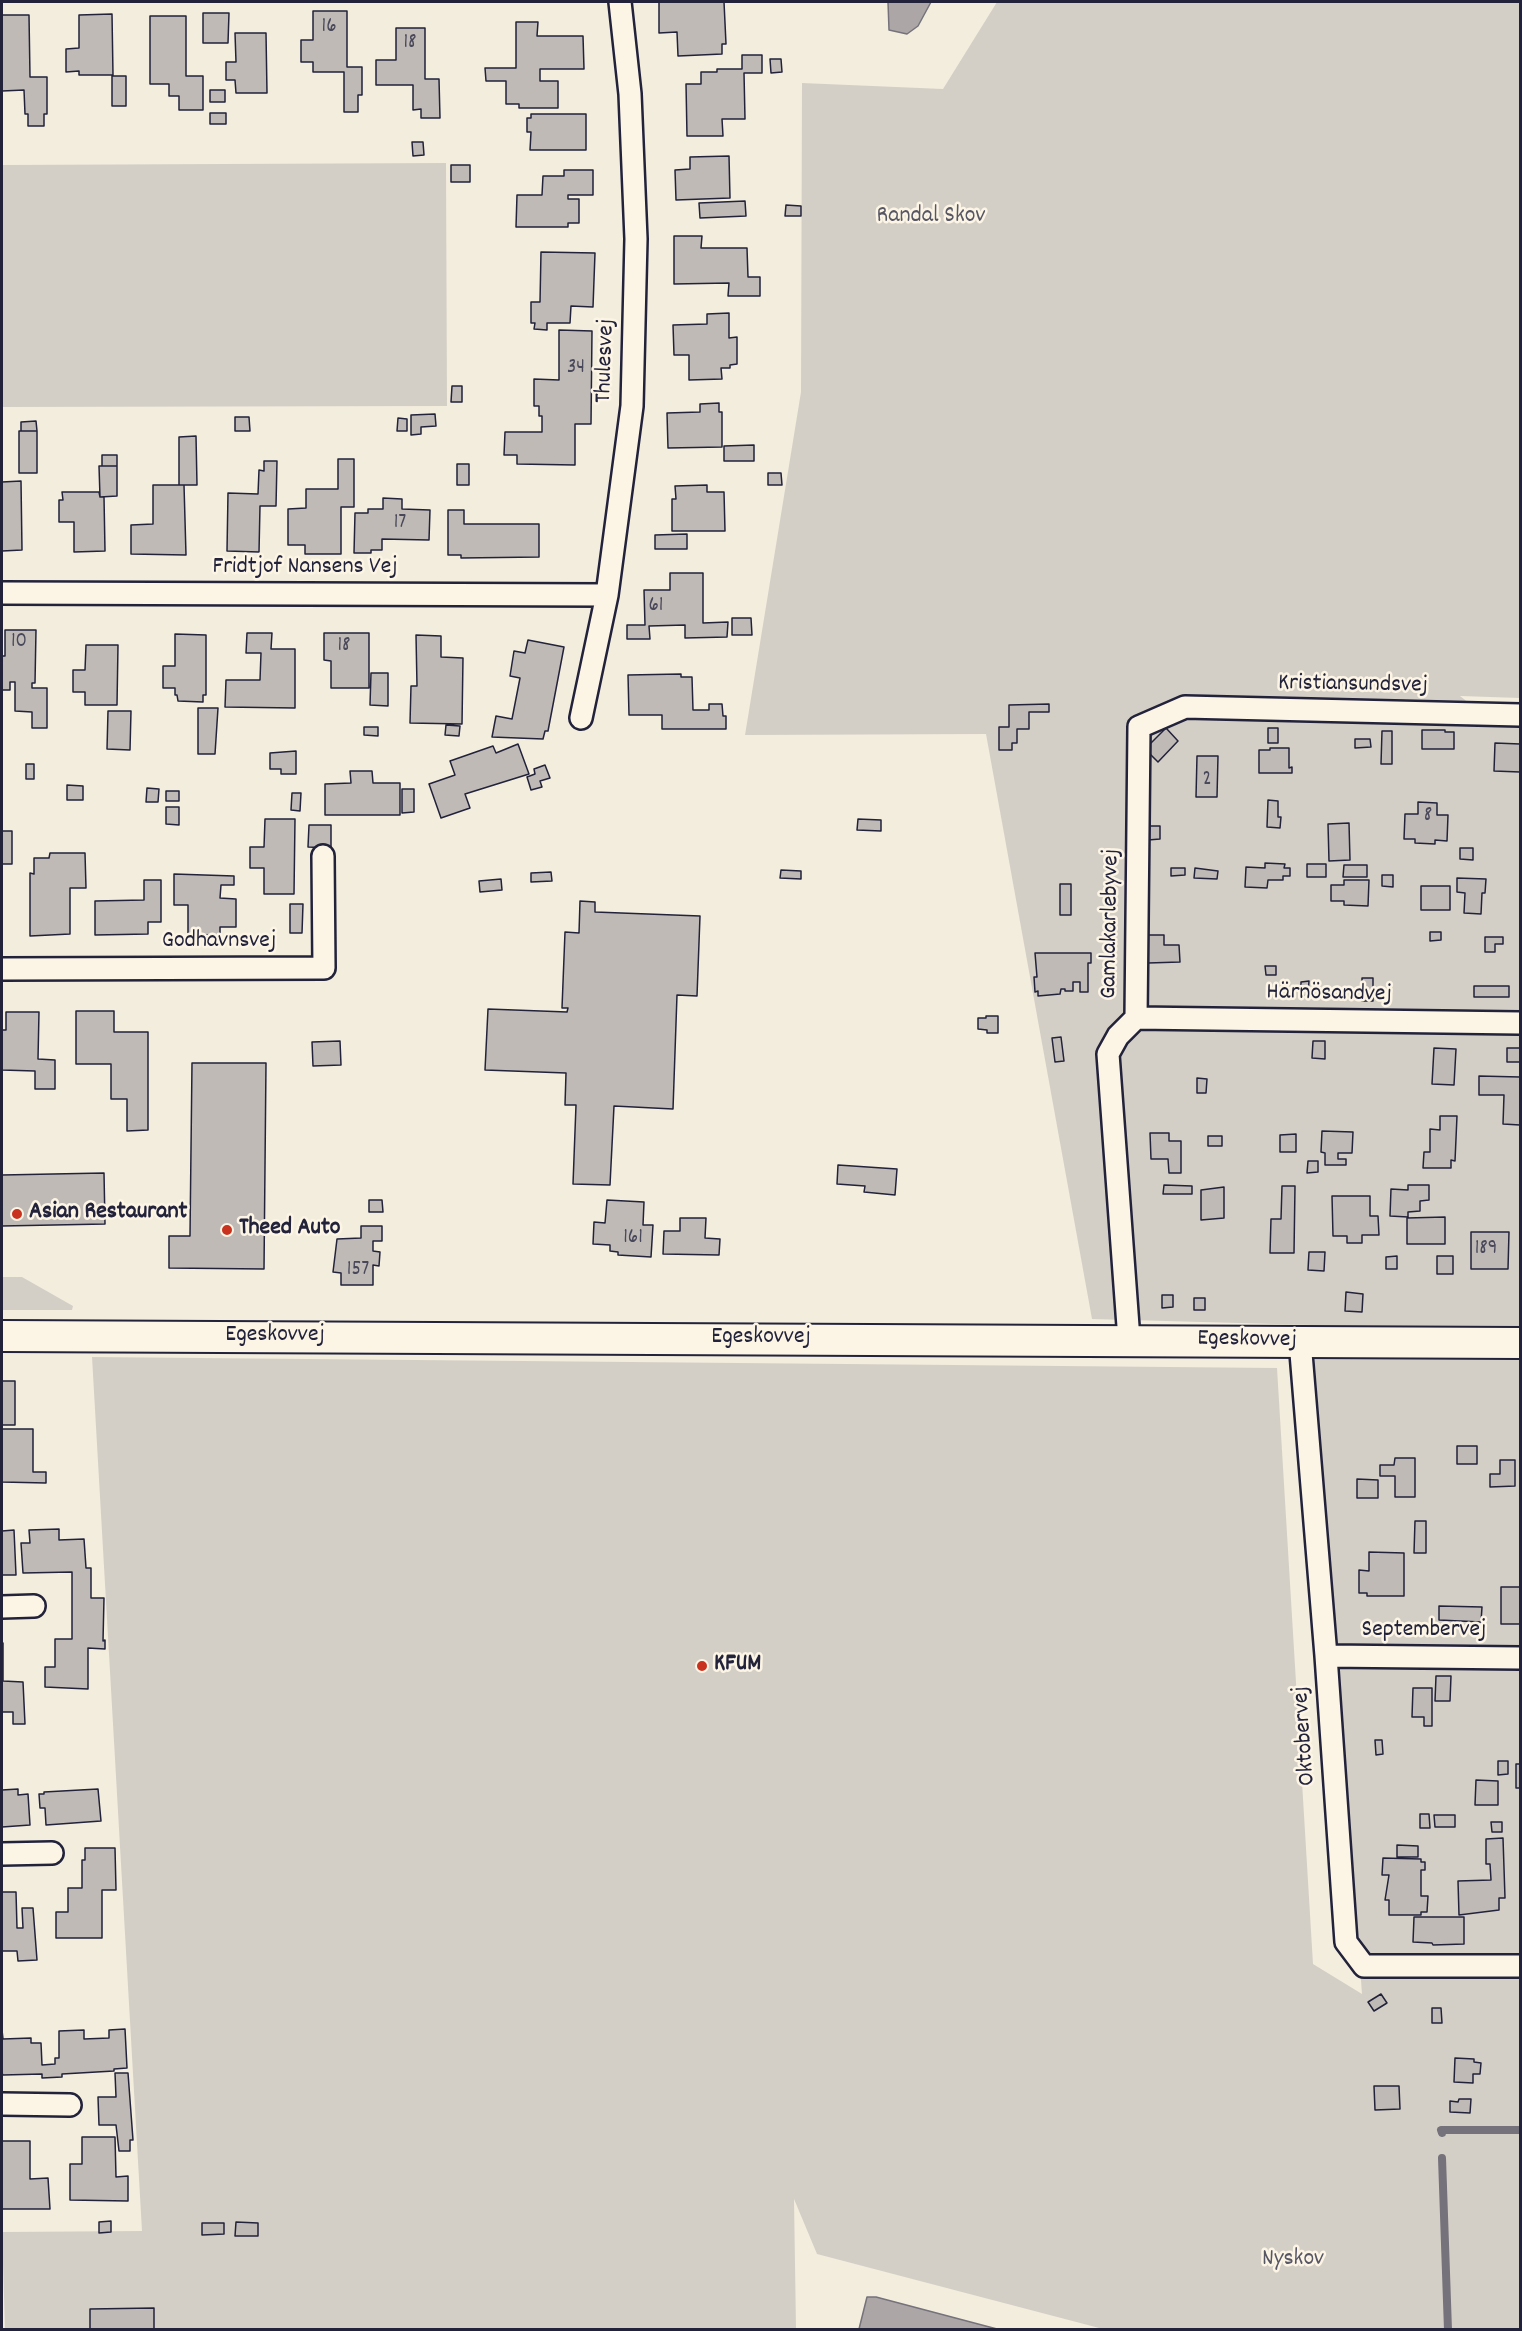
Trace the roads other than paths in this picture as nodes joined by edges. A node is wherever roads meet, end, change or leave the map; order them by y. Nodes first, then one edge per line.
1 (620, 2) edge
2 (2, 593) edge
3 (607, 595) junction
4 (1185, 707) joint
5 (1521, 715) edge
6 (581, 718) dead end
7 (323, 856) dead end
8 (2, 969) edge
9 (1136, 1018) junction
10 (1521, 1023) edge
11 (2, 1336) edge
12 (1129, 1340) junction
13 (1299, 1341) junction
14 (1521, 1343) edge
15 (34, 1606) dead end
16 (2, 1607) edge
17 (1326, 1656) junction
18 (1521, 1658) edge
19 (52, 1852) dead end
20 (2, 1854) edge
21 (1521, 1966) edge
22 (2, 2104) edge
23 (70, 2105) dead end

1 - 3 street, Thulesvej
2 - 3 street, Fridtjof Nansens Vej
3 - 6 street, Thulesvej
4 - 5 street, Kristiansundsvej
4 - 9 street, Gamlakarlebyvej
7 - 8 street, Godhavnsvej
9 - 10 street, Härnösandvej
9 - 12 street, Gamlakarlebyvej
11 - 12 street, Egeskovvej
12 - 13 street, Egeskovvej
13 - 14 street, Egeskovvej
13 - 17 street, Oktobervej
15 - 16 street
17 - 18 street, Septembervej
17 - 21 street, Oktobervej
19 - 20 street
22 - 23 street

